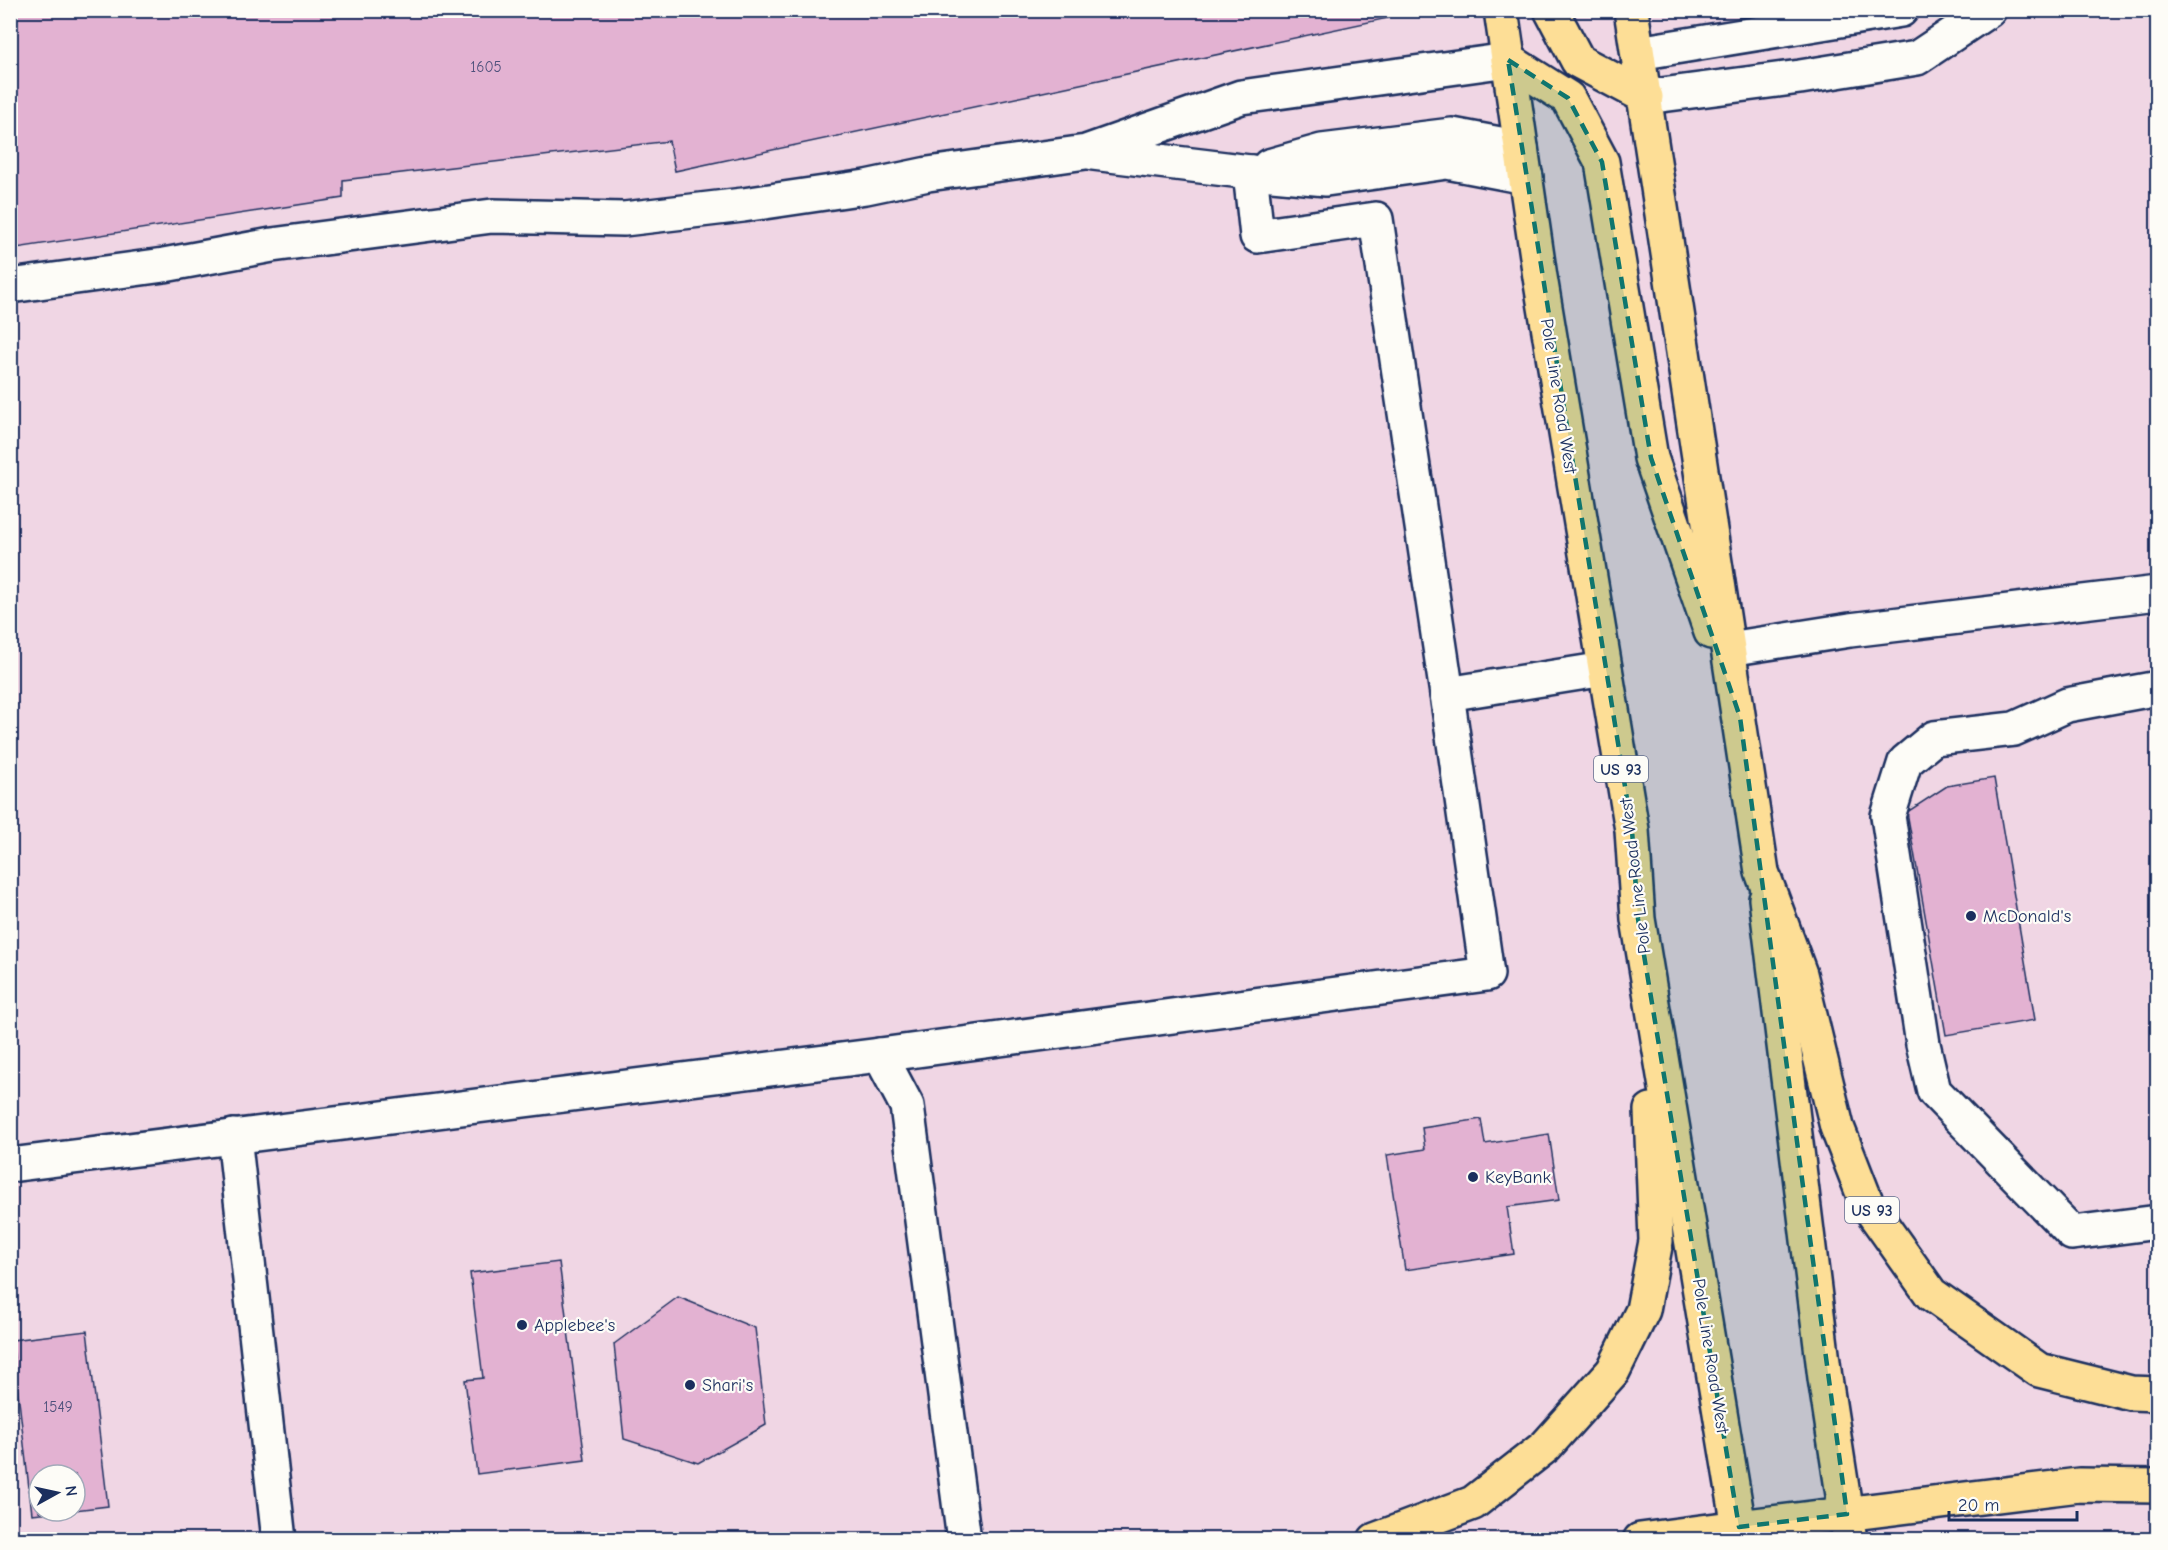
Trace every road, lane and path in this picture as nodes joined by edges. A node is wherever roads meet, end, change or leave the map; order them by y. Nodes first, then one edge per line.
1 (1501, 10) edge
2 (1551, 10) edge
3 (1631, 10) edge
4 (1901, 10) edge
5 (1947, 10) edge
6 (1984, 13) edge
7 (1638, 53) junction
8 (1508, 60) junction
9 (1646, 97) junction
10 (1086, 152) junction
11 (1524, 162) junction
12 (1250, 172) junction
13 (10, 286) edge
14 (2157, 593) edge
15 (1729, 649) junction
16 (1605, 669) junction
17 (2157, 688) edge
18 (1447, 694) junction
19 (1740, 717) junction
20 (1762, 872) junction
21 (1638, 919) junction
22 (880, 1055) junction
23 (234, 1136) junction
24 (10, 1165) edge
25 (2157, 1222) edge
26 (2157, 1394) edge
27 (2157, 1486) edge
28 (1848, 1527) edge
29 (1740, 1533) edge
30 (279, 1539) edge
31 (964, 1539) edge
32 (1375, 1539) edge
33 (1640, 1539) edge

1 - 8 main road, Pole Line Road West / US 93
2 - 9 main road
3 - 7 main road, US 93
4 - 7 lane
5 - 6 lane
6 - 9 lane
7 - 9 main road, US 93
8 - 10 lane
8 - 11 main road, Pole Line Road West / US 93
8 - 19 main road
9 - 15 main road, US 93
10 - 12 lane
10 - 13 lane
11 - 12 lane
11 - 16 main road, Pole Line Road West / US 93
12 - 18 lane
14 - 15 lane
15 - 19 main road, US 93
16 - 18 lane
16 - 21 main road, Pole Line Road West / US 93
17 - 25 lane
18 - 22 lane
19 - 20 main road, US 93
20 - 26 main road, US 93
20 - 28 main road
21 - 29 main road, Pole Line Road West / US 93
21 - 32 main road
22 - 23 lane
22 - 31 lane
23 - 24 lane
23 - 30 lane
27 - 28 main road
28 - 29 main road
29 - 33 main road

